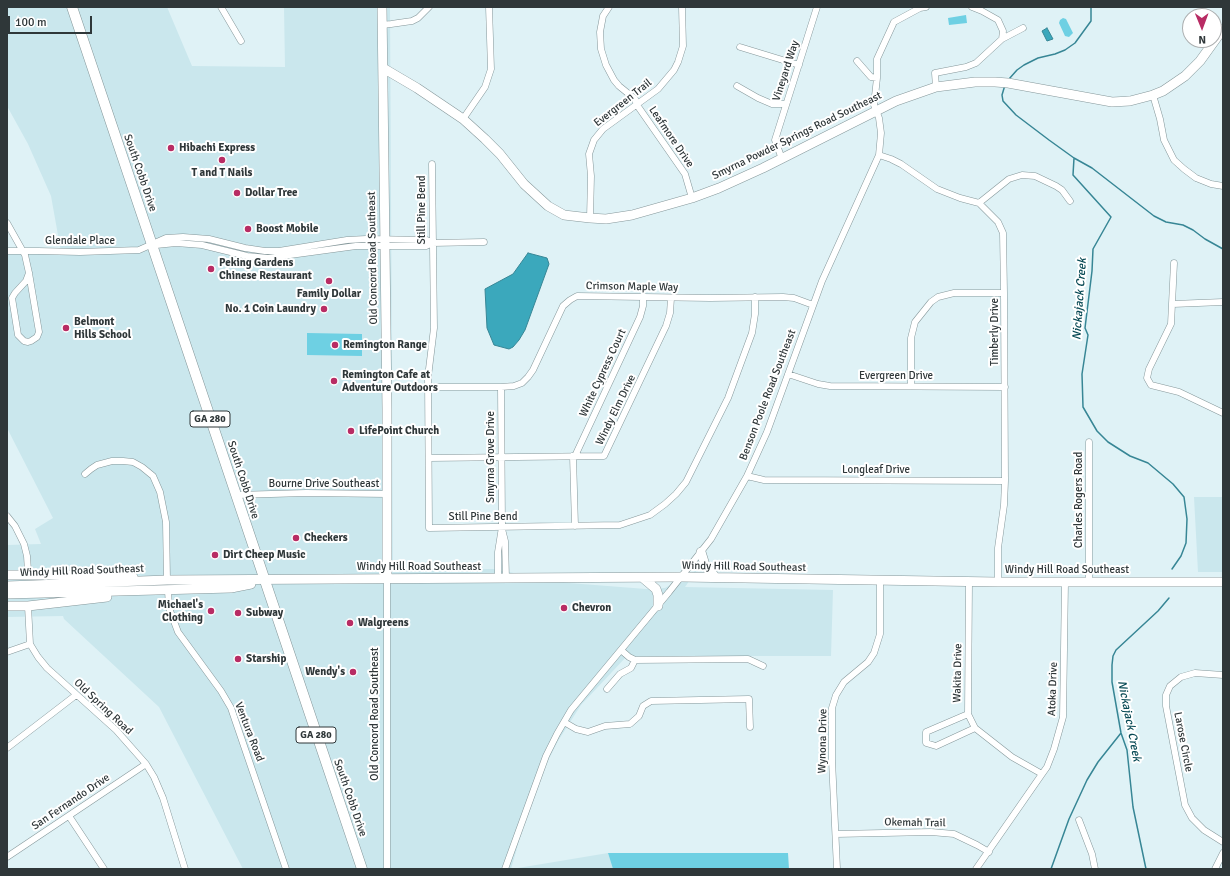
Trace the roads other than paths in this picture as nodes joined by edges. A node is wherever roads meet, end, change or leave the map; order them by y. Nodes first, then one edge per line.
1 (72, 7) edge
2 (221, 7) edge
3 (382, 7) edge
4 (429, 7) edge
5 (490, 7) edge
6 (609, 7) edge
7 (682, 7) edge
8 (816, 7) edge
9 (926, 7) edge
10 (972, 7) edge
11 (382, 24) junction
12 (1023, 28) dead end
13 (1223, 30) edge
14 (1002, 39) junction
15 (241, 41) dead end
16 (740, 47) dead end
17 (857, 61) dead end
18 (799, 65) junction
19 (383, 68) junction
20 (877, 78) junction
21 (737, 86) dead end
22 (936, 87) junction
23 (1153, 95) junction
24 (786, 104) junction
25 (637, 105) junction
26 (876, 111) junction
27 (463, 119) junction
28 (878, 155) junction
29 (782, 159) junction
30 (432, 164) dead end
31 (1223, 186) edge
32 (692, 198) junction
33 (1070, 201) dead end
34 (979, 202) junction
35 (590, 218) junction
36 (7, 223) edge
37 (484, 242) dead end
38 (385, 243) junction
39 (432, 243) junction
40 (152, 245) junction
41 (7, 251) edge
42 (22, 251) junction
43 (1174, 263) dead end
44 (29, 273) junction
45 (1004, 293) junction
46 (643, 297) junction
47 (755, 297) junction
48 (671, 298) junction
49 (1223, 302) edge
50 (1173, 304) junction
51 (813, 305) junction
52 (788, 374) junction
53 (911, 386) junction
54 (428, 387) junction
55 (501, 387) junction
56 (1005, 387) junction
57 (1223, 413) edge
58 (1089, 442) dead end
59 (574, 456) junction
60 (501, 457) junction
61 (429, 458) junction
62 (85, 474) dead end
63 (747, 476) junction
64 (1005, 481) junction
65 (388, 494) junction
66 (236, 495) junction
67 (7, 516) edge
68 (574, 526) junction
69 (502, 527) junction
70 (701, 552) junction
71 (28, 571) dead end
72 (7, 576) edge
73 (681, 577) junction
74 (502, 578) junction
75 (643, 578) junction
76 (716, 578) junction
77 (387, 579) junction
78 (264, 580) junction
79 (880, 581) junction
80 (969, 582) junction
81 (998, 582) junction
82 (1065, 582) junction
83 (1089, 582) junction
84 (1223, 582) edge
85 (164, 584) junction
86 (7, 586) edge
87 (133, 591) junction
88 (7, 594) edge
89 (7, 606) edge
90 (28, 606) junction
91 (658, 606) junction
92 (30, 644) junction
93 (621, 650) junction
94 (7, 652) edge
95 (635, 660) junction
96 (763, 666) dead end
97 (1223, 675) edge
98 (607, 688) dead end
99 (76, 695) junction
100 (968, 714) junction
101 (564, 722) junction
102 (750, 727) dead end
103 (975, 728) junction
104 (7, 748) edge
105 (146, 764) junction
106 (1042, 774) junction
107 (69, 816) junction
108 (1079, 820) dead end
109 (836, 834) junction
110 (1223, 842) edge
111 (989, 852) junction
112 (1223, 853) edge
113 (7, 856) edge
114 (104, 869) edge
115 (185, 869) edge
116 (286, 869) edge
117 (362, 869) edge
118 (387, 869) edge
119 (505, 869) edge
120 (837, 869) edge
121 (976, 869) edge
122 (1095, 869) edge
123 (1215, 869) edge

1 - 40 main road, South Cobb Drive / GA 280
2 - 15 street
3 - 11 street, Old Concord Road Southeast
4 - 11 street
5 - 27 street
6 - 25 street, Leafmore Drive
7 - 25 street, Evergreen Trail
8 - 18 street, Vineyard Way
9 - 20 street, Benson Poole Road Southeast
10 - 14 street
11 - 19 street, Old Concord Road Southeast
12 - 14 street
13 - 23 street, Smyrna Powder Springs Road Southeast
14 - 22 street
16 - 18 street
17 - 20 street
18 - 24 street, Vineyard Way
19 - 27 street, Smyrna Powder Springs Road Southeast
19 - 38 street, Old Concord Road Southeast
20 - 26 street, Benson Poole Road Southeast
21 - 24 street
22 - 23 street, Smyrna Powder Springs Road Southeast
22 - 26 street, Smyrna Powder Springs Road Southeast
23 - 31 street
24 - 29 street, Vineyard Way
25 - 32 street, Leafmore Drive
25 - 35 street, Evergreen Trail
26 - 28 street, Benson Poole Road Southeast
26 - 29 street, Smyrna Powder Springs Road Southeast
27 - 35 street, Smyrna Powder Springs Road Southeast
28 - 34 street
28 - 51 street, Benson Poole Road Southeast
29 - 32 street, Smyrna Powder Springs Road Southeast
30 - 39 street, Still Pine Bend
32 - 35 street, Smyrna Powder Springs Road Southeast
33 - 34 street
34 - 45 street, Timberly Drive
36 - 42 street
37 - 39 street, Glendale Place
38 - 39 street, Glendale Place
38 - 40 street, Glendale Place
38 - 65 street, Old Concord Road Southeast
39 - 54 street, Still Pine Bend
40 - 42 street, Glendale Place
40 - 66 main road, South Cobb Drive / GA 280
41 - 42 street, Glendale Place
42 - 44 street
43 - 50 street
44 - 44 street
45 - 53 street
45 - 56 street, Timberly Drive
46 - 48 street, Crimson Maple Way
46 - 55 street, Crimson Maple Way
46 - 59 street, White Cypress Court
47 - 48 street, Crimson Maple Way
47 - 51 street, Crimson Maple Way
47 - 68 street, Still Pine Bend
48 - 59 street, Windy Elm Drive
49 - 50 street
50 - 57 street
51 - 52 street, Benson Poole Road Southeast
52 - 53 street, Evergreen Drive
52 - 63 street, Benson Poole Road Southeast
53 - 56 street, Evergreen Drive
54 - 55 street, Crimson Maple Way
54 - 61 street, Still Pine Bend
55 - 60 street, Smyrna Grove Drive
56 - 64 street, Timberly Drive
58 - 83 street, Charles Rogers Road
59 - 60 street, Windy Elm Drive
59 - 68 street
60 - 61 street, Windy Elm Drive
60 - 69 street, Smyrna Grove Drive
61 - 69 street, Still Pine Bend
62 - 85 street, Ventura Road
63 - 64 street, Longleaf Drive
63 - 70 street, Benson Poole Road Southeast
64 - 81 street, Timberly Drive
65 - 66 street, Bourne Drive Southeast
65 - 77 street, Old Concord Road Southeast
66 - 78 main road, South Cobb Drive / GA 280
67 - 71 street
68 - 69 street, Still Pine Bend
69 - 74 street, Smyrna Grove Drive
70 - 73 street, Benson Poole Road Southeast
70 - 76 street
72 - 85 street, Windy Hill Road Southeast
73 - 75 street, Windy Hill Road Southeast
73 - 76 street, Windy Hill Road Southeast
73 - 91 street, Benson Poole Road Southeast
74 - 75 street, Windy Hill Road Southeast
74 - 77 street, Windy Hill Road Southeast
75 - 91 street
76 - 79 street, Windy Hill Road Southeast
77 - 78 street, Windy Hill Road Southeast
77 - 118 street, Old Concord Road Southeast
78 - 85 street, Windy Hill Road Southeast
78 - 117 main road, South Cobb Drive / GA 280
79 - 80 street, Windy Hill Road Southeast
79 - 109 street, Wynona Drive
80 - 81 street, Windy Hill Road Southeast
80 - 100 street, Wakita Drive
81 - 82 street, Windy Hill Road Southeast
82 - 83 street, Windy Hill Road Southeast
82 - 106 street, Atoka Drive
83 - 84 street, Windy Hill Road Southeast
85 - 86 street, Windy Hill Road Southeast
85 - 87 street, Windy Hill Road Southeast
85 - 116 street, Ventura Road
87 - 88 street, Windy Hill Road Southeast
87 - 90 street, Windy Hill Road Southeast
89 - 90 street, Windy Hill Road Southeast
90 - 92 street
91 - 93 street, Benson Poole Road Southeast
92 - 94 street
92 - 99 street, Old Spring Road
93 - 95 street
93 - 101 street, Benson Poole Road Southeast
95 - 96 street
95 - 98 street
97 - 110 street, Larose Circle
99 - 104 street
99 - 105 street, Old Spring Road
100 - 103 street, Wakita Drive
100 - 103 street
101 - 102 street
101 - 119 street, Benson Poole Road Southeast
103 - 106 street, Wakita Drive
105 - 107 street, San Fernando Drive
105 - 115 street, Old Spring Road
106 - 111 street, Atoka Drive
107 - 113 street, San Fernando Drive
107 - 114 street
108 - 122 street
109 - 111 street, Okemah Trail
109 - 120 street, Wynona Drive
111 - 121 street, Atoka Drive
112 - 123 street

